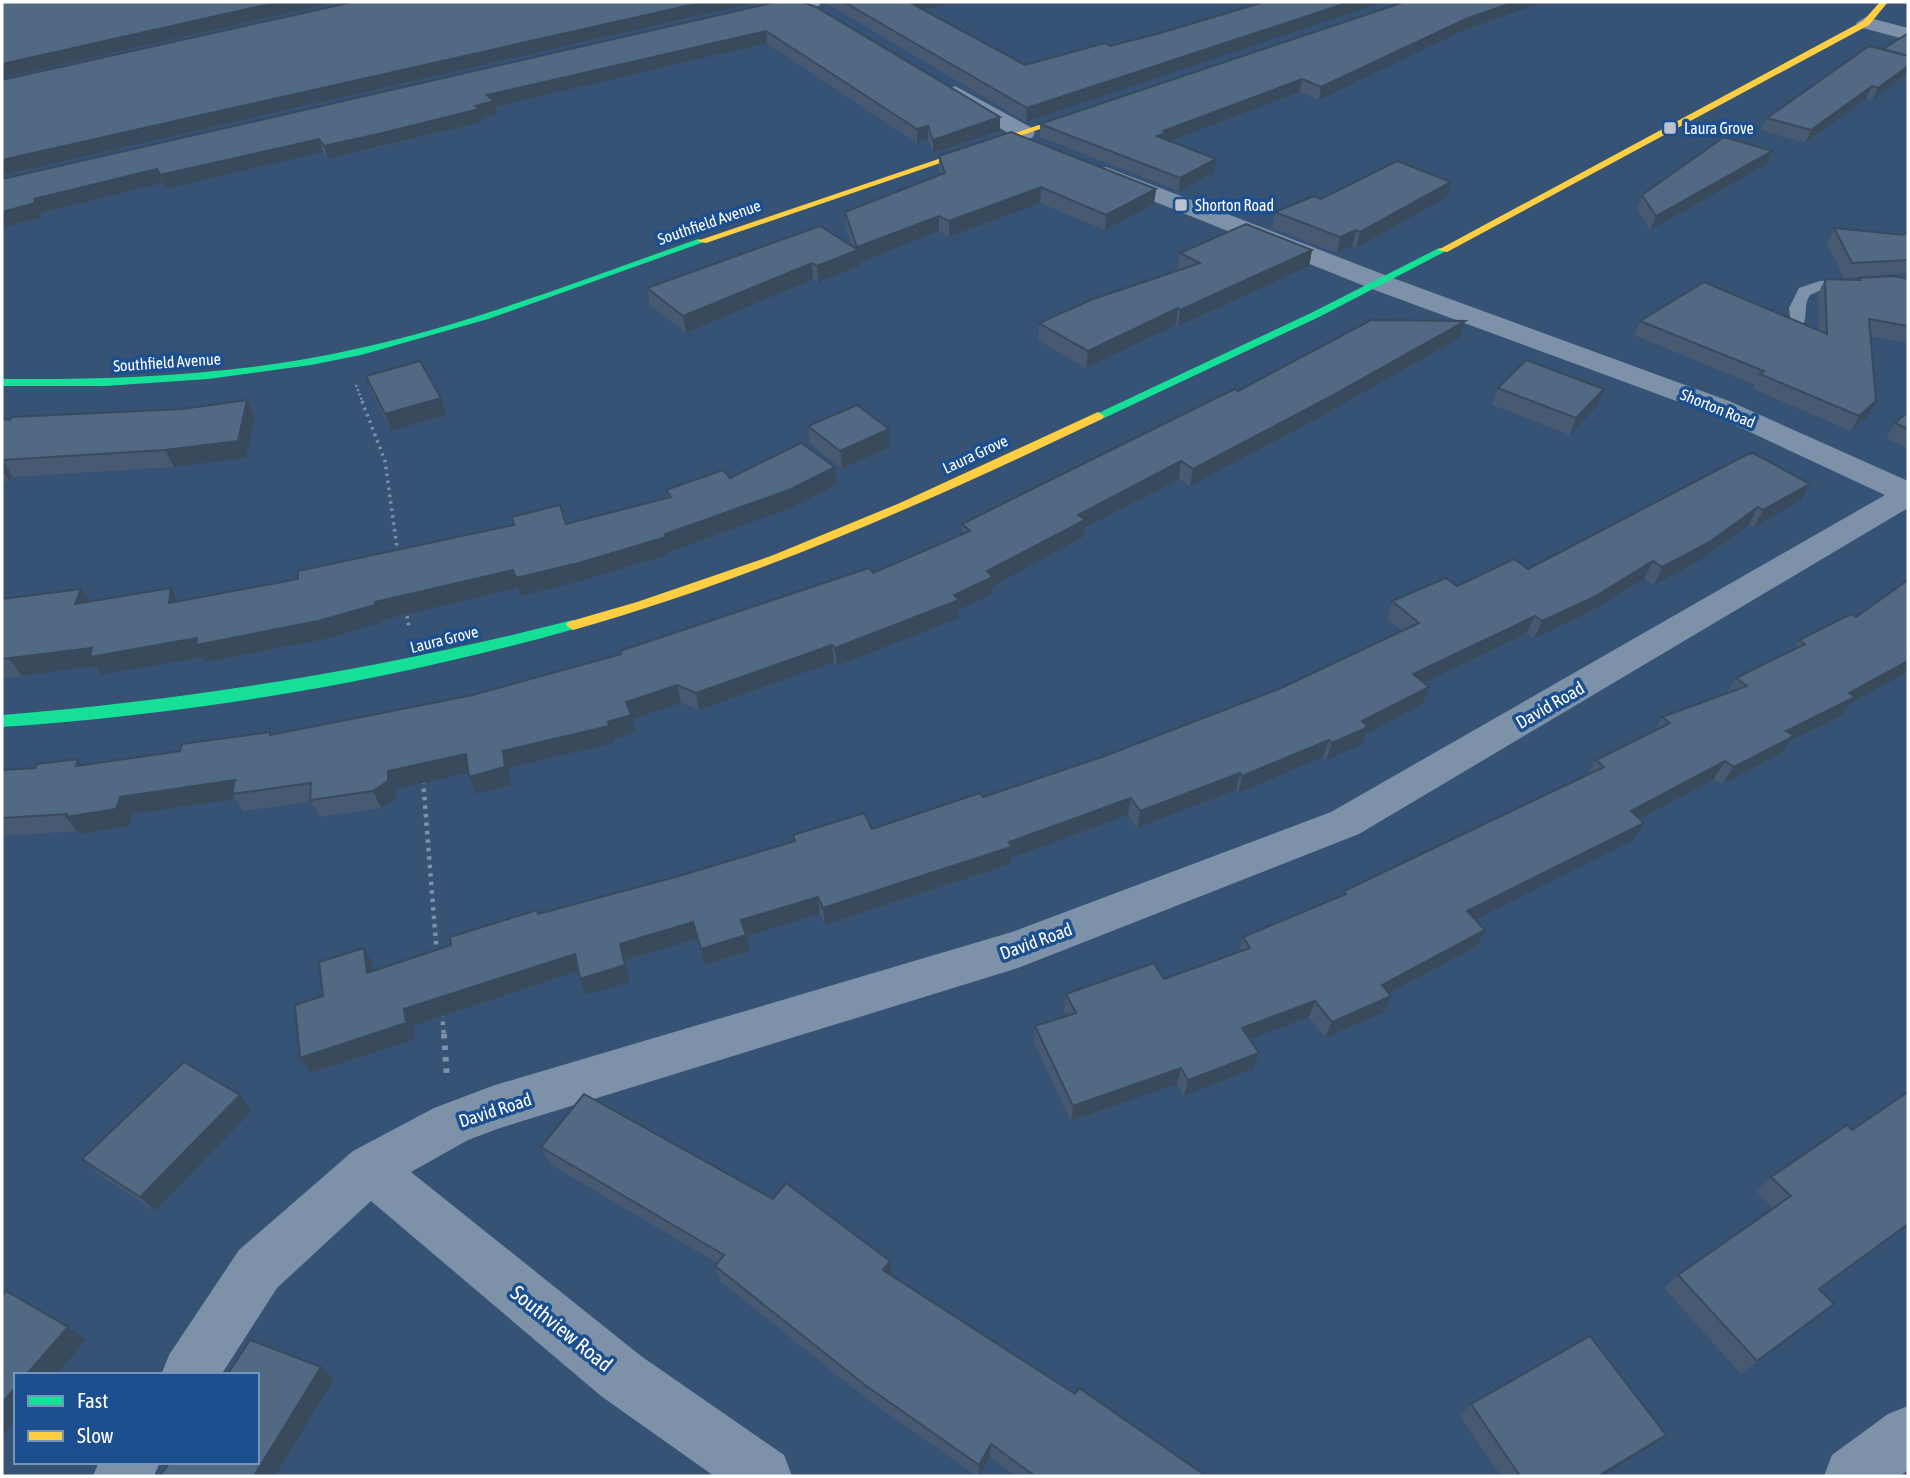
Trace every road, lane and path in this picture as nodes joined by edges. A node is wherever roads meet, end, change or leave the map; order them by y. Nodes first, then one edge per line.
1 (1884, 2) edge
2 (1866, 23) junction
3 (1908, 34) edge
4 (936, 80) edge
5 (1100, 107) edge
6 (1019, 135) junction
7 (1052, 152) edge
8 (1078, 163) edge
9 (1381, 283) junction
10 (1873, 284) edge
11 (1797, 322) edge
12 (355, 382) dead end
13 (2, 383) edge
14 (1908, 494) edge
15 (398, 556) edge
16 (404, 597) edge
17 (414, 665) junction
18 (2, 720) edge
19 (423, 776) edge
20 (437, 957) edge
21 (441, 999) edge
22 (451, 1124) junction
23 (371, 1168) junction
24 (190, 1373) edge
25 (1908, 1434) edge
26 (763, 1476) edge
27 (1853, 1476) edge

1 - 2 street, Laura Grove
2 - 3 street
2 - 9 street, Laura Grove
4 - 6 street
5 - 6 street, Southfield Avenue
6 - 7 street
6 - 13 street, Southfield Avenue
8 - 9 street, Shorton Road
9 - 14 street, Shorton Road
9 - 17 street, Laura Grove
10 - 11 lane
12 - 15 path
14 - 22 street, David Road
16 - 17 path
17 - 18 street, Laura Grove
19 - 20 path
21 - 22 path
22 - 23 street, David Road
23 - 24 street, David Road
23 - 26 street, Southview Road
25 - 27 street

